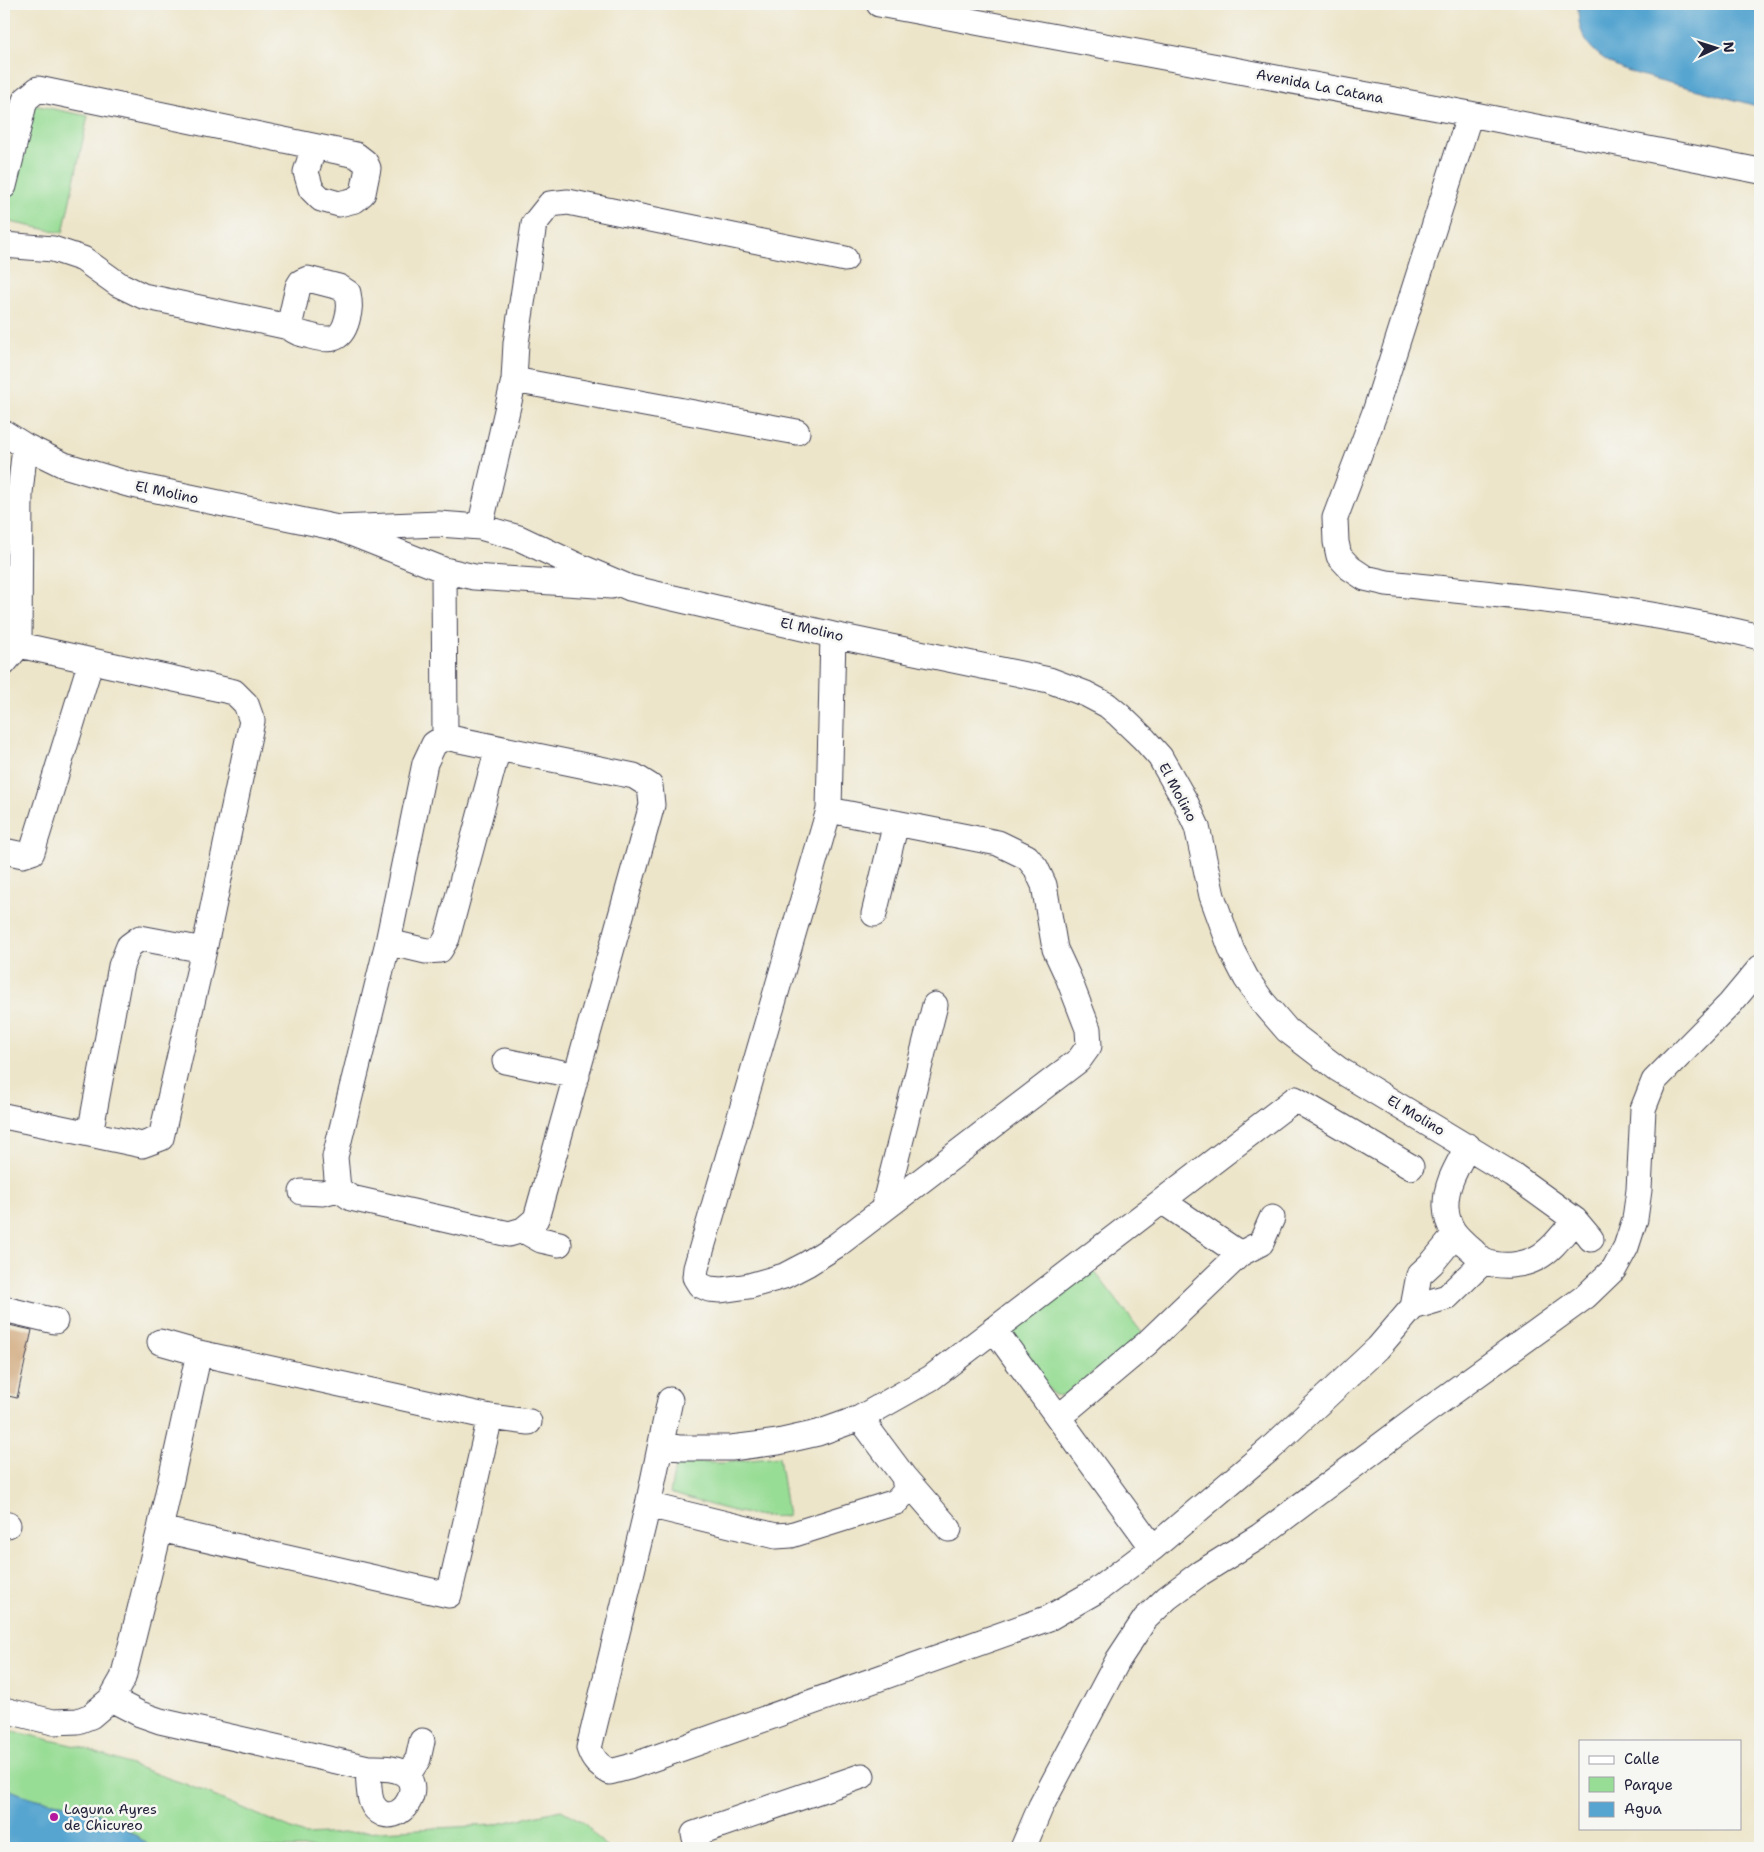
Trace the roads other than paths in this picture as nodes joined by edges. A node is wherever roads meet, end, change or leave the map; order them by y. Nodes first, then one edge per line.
1 (879, 4) edge
2 (1470, 114) junction
3 (314, 146) dead end
4 (1760, 171) edge
5 (4, 186) edge
6 (4, 245) edge
7 (845, 259) dead end
8 (289, 327) dead end
9 (514, 380) junction
10 (797, 432) dead end
11 (4, 433) edge
12 (25, 446) junction
13 (439, 524) junction
14 (480, 527) junction
15 (338, 528) junction
16 (519, 538) junction
17 (438, 568) junction
18 (508, 580) junction
19 (630, 588) junction
20 (834, 635) junction
21 (1760, 637) edge
22 (12, 654) edge
23 (91, 661) junction
24 (445, 737) junction
25 (498, 748) junction
26 (829, 810) junction
27 (896, 824) junction
28 (4, 851) edge
29 (874, 914) dead end
30 (388, 942) junction
31 (204, 950) junction
32 (1760, 968) edge
33 (935, 1005) dead end
34 (505, 1061) dead end
35 (577, 1076) junction
36 (4, 1116) edge
37 (90, 1134) junction
38 (1468, 1146) junction
39 (1411, 1167) dead end
40 (338, 1189) junction
41 (302, 1192) dead end
42 (1162, 1201) junction
43 (883, 1210) junction
44 (1272, 1218) dead end
45 (1575, 1220) junction
46 (523, 1230) junction
47 (1455, 1235) junction
48 (1592, 1239) dead end
49 (559, 1244) dead end
50 (1240, 1254) junction
51 (1484, 1261) junction
52 (1413, 1307) junction
53 (4, 1309) edge
54 (55, 1321) dead end
55 (994, 1329) junction
56 (160, 1342) dead end
57 (199, 1353) junction
58 (670, 1400) dead end
59 (490, 1417) junction
60 (1059, 1417) junction
61 (860, 1418) junction
62 (529, 1422) dead end
63 (661, 1444) junction
64 (904, 1477) junction
65 (648, 1505) junction
66 (949, 1529) dead end
67 (160, 1530) junction
68 (1153, 1548) junction
69 (112, 1699) junction
70 (4, 1710) edge
71 (422, 1741) dead end
72 (368, 1768) junction
73 (407, 1776) junction
74 (862, 1776) dead end
75 (698, 1848) edge
76 (1023, 1848) edge

1 - 2 street, Avenida La Catana
2 - 4 street, Avenida La Catana
2 - 21 street
3 - 5 street
6 - 8 street
7 - 9 street
9 - 10 street
9 - 14 street
11 - 12 street, El Molino
12 - 15 street, El Molino
12 - 22 street
13 - 14 street, El Molino
13 - 15 street, El Molino
13 - 17 street
14 - 16 street, El Molino
15 - 17 street, El Molino
16 - 18 street
16 - 19 street, El Molino
17 - 18 street, El Molino
17 - 24 street
18 - 19 street, El Molino
19 - 20 street, El Molino
20 - 26 street
20 - 38 street, El Molino
22 - 23 street
23 - 28 street
23 - 31 street
24 - 25 street
24 - 30 street
25 - 30 street
25 - 35 street
26 - 27 street
26 - 43 street
27 - 29 street
27 - 43 street
30 - 40 street
31 - 37 street
31 - 37 street
32 - 76 street
33 - 43 street
34 - 35 street
35 - 46 street
36 - 37 street
38 - 45 street, El Molino
38 - 47 street
39 - 42 street
40 - 41 street
40 - 46 street
42 - 50 street
42 - 55 street
44 - 50 street
45 - 48 street, El Molino
45 - 51 street
46 - 49 street
47 - 51 street
47 - 52 street
50 - 60 street
51 - 52 street
52 - 68 street
53 - 54 street
55 - 60 street
55 - 61 street
56 - 57 street
57 - 59 street
57 - 67 street
58 - 63 street
59 - 62 street
59 - 67 street
60 - 68 street
61 - 63 street
61 - 64 street
63 - 65 street
64 - 65 street
64 - 66 street
65 - 68 street
67 - 69 street
69 - 70 street
69 - 72 street
71 - 73 street
72 - 73 street
72 - 73 street
74 - 75 street

